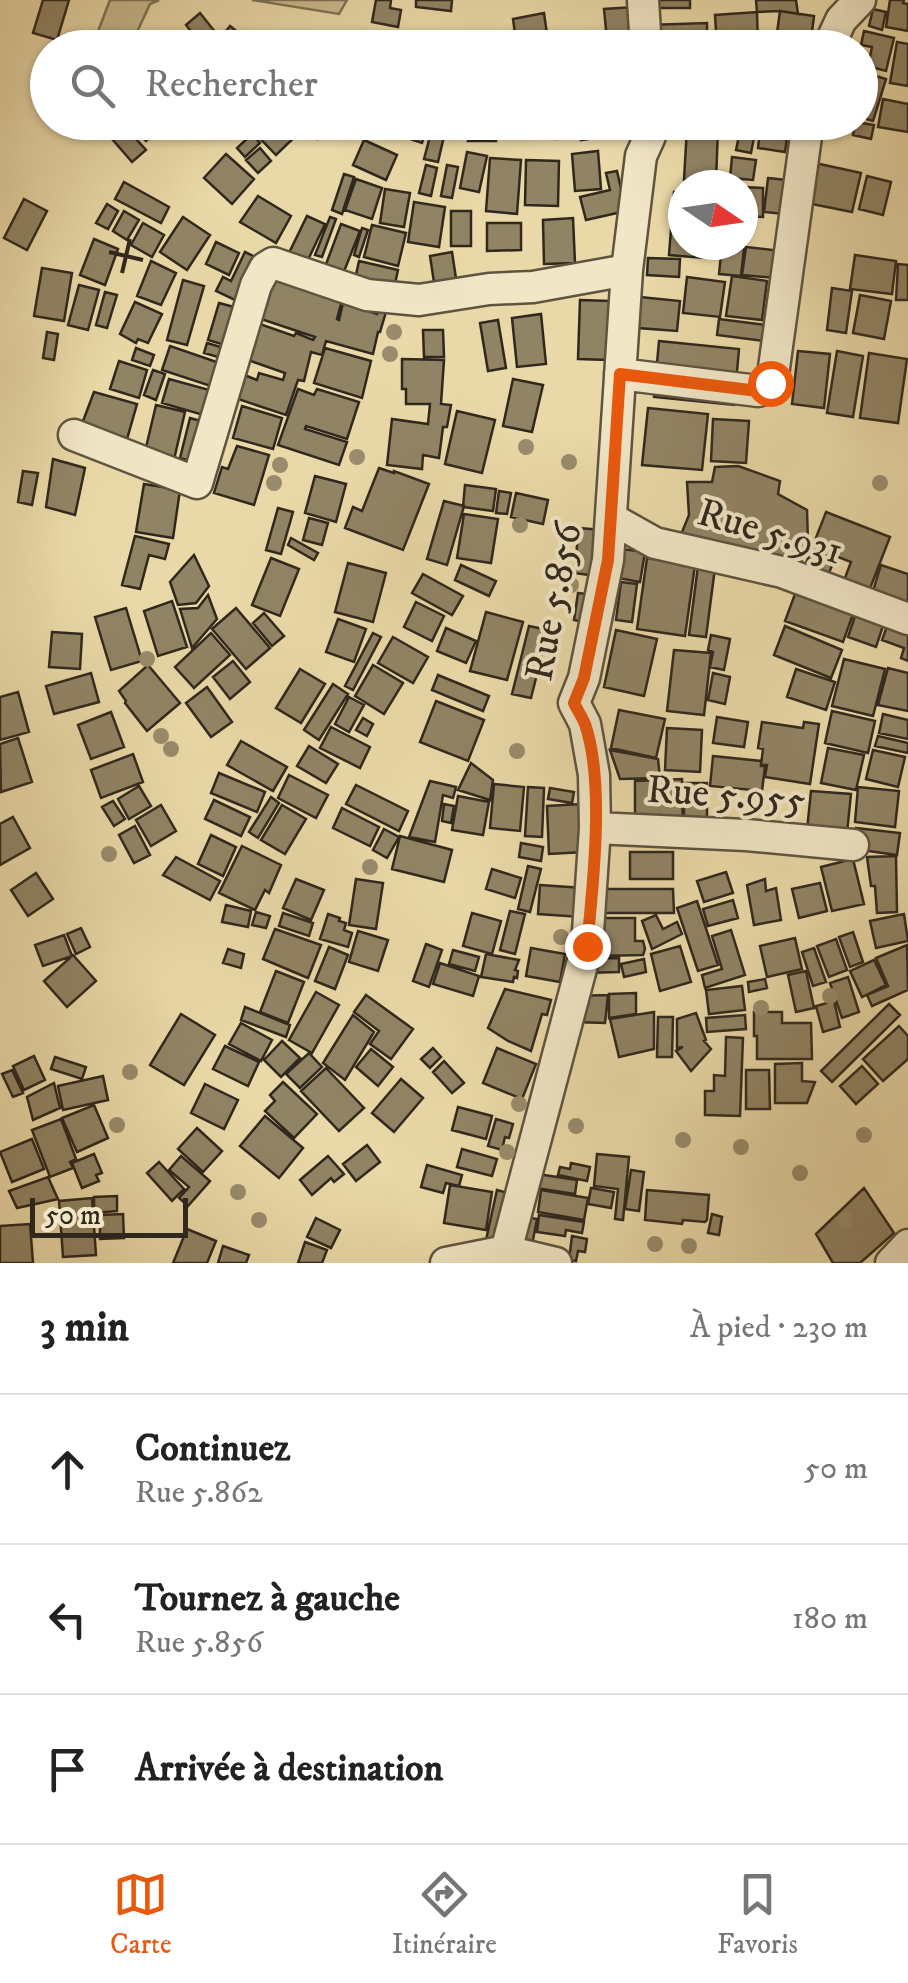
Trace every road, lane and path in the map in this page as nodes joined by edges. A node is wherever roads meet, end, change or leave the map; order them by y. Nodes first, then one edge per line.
1 (643, 0) edge
2 (860, 0) edge
3 (645, 30) edge
4 (836, 30) edge
5 (648, 140) edge
6 (806, 140) edge
7 (628, 270) junction
8 (620, 374) junction
9 (74, 436) dead end
10 (612, 519) junction
11 (908, 619) edge
12 (595, 828) junction
13 (853, 845) dead end
14 (908, 1245) edge
15 (502, 1257) edge
16 (446, 1263) edge
17 (556, 1263) edge
18 (891, 1263) edge

1 - 3 street
2 - 4 street
5 - 7 street, Rue 5.856
6 - 8 street
7 - 8 street, Rue 5.856
7 - 9 street
8 - 10 street, Rue 5.856
10 - 11 street, Rue 5.931
10 - 12 street, Rue 5.856
12 - 13 street, Rue 5.955
12 - 15 street, Rue 5.856
14 - 18 street
15 - 16 street
15 - 17 street

